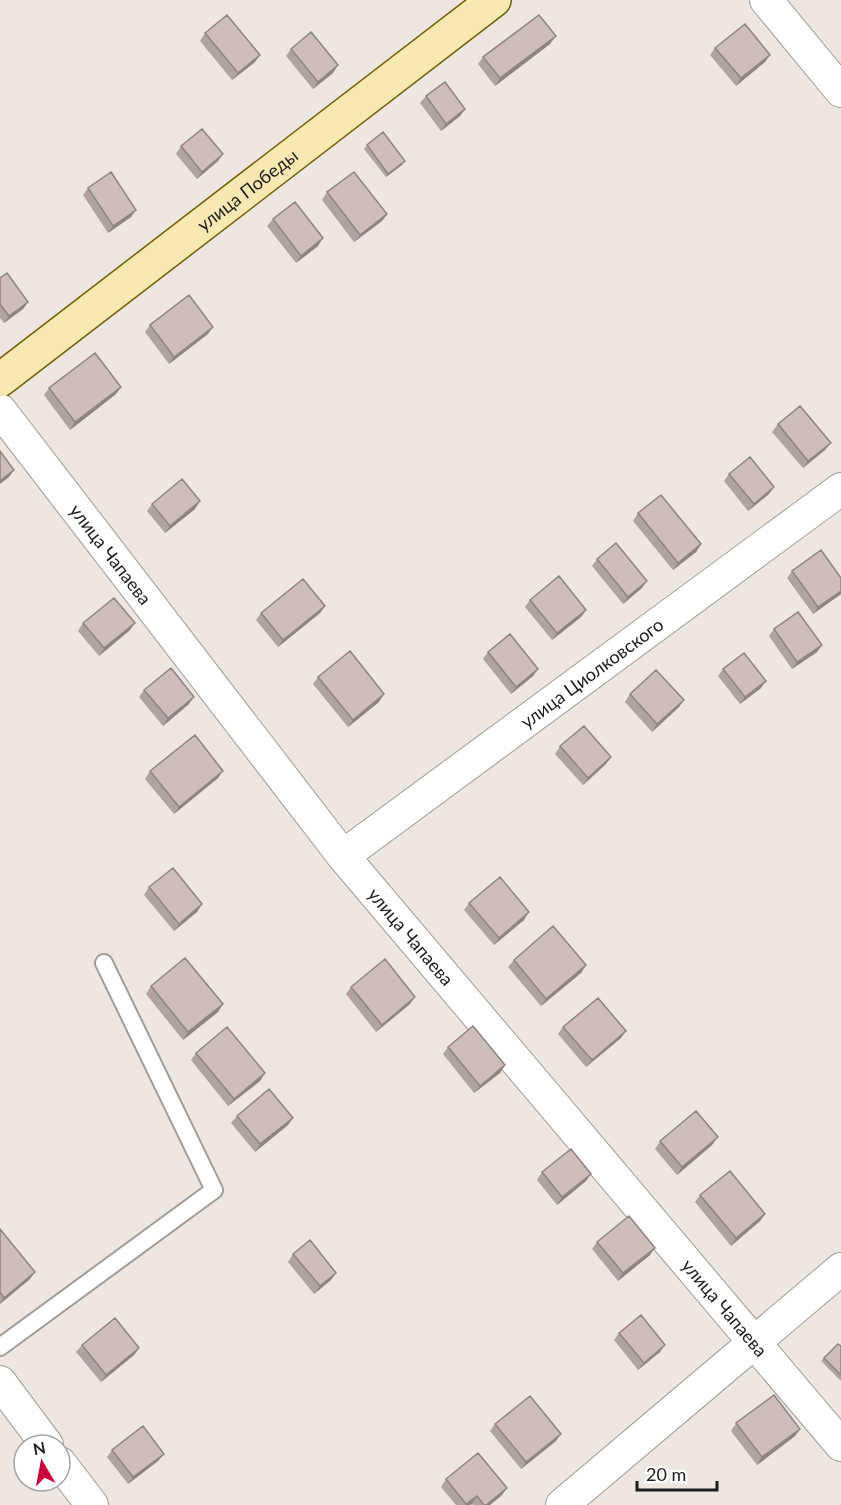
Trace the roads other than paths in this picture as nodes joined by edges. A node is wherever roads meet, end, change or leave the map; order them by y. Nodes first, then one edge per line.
1 (494, 0) edge
2 (766, 0) edge
3 (841, 91) edge
4 (0, 380) edge
5 (0, 410) edge
6 (841, 489) edge
7 (343, 856) junction
8 (104, 963) dead end
9 (841, 1269) edge
10 (755, 1342) junction
11 (0, 1347) edge
12 (0, 1382) edge
13 (11, 1420) edge
14 (30, 1433) edge
15 (841, 1445) edge
16 (72, 1479) edge
17 (92, 1505) edge
18 (562, 1505) edge

1 - 4 street, улица Победы
2 - 3 street
5 - 7 street, улица Чапаева
6 - 7 street, улица Циолковского
7 - 10 street, улица Чапаева
8 - 11 lane
9 - 10 street
10 - 15 street, улица Чапаева
10 - 18 street
12 - 13 street
13 - 14 street
16 - 17 street

